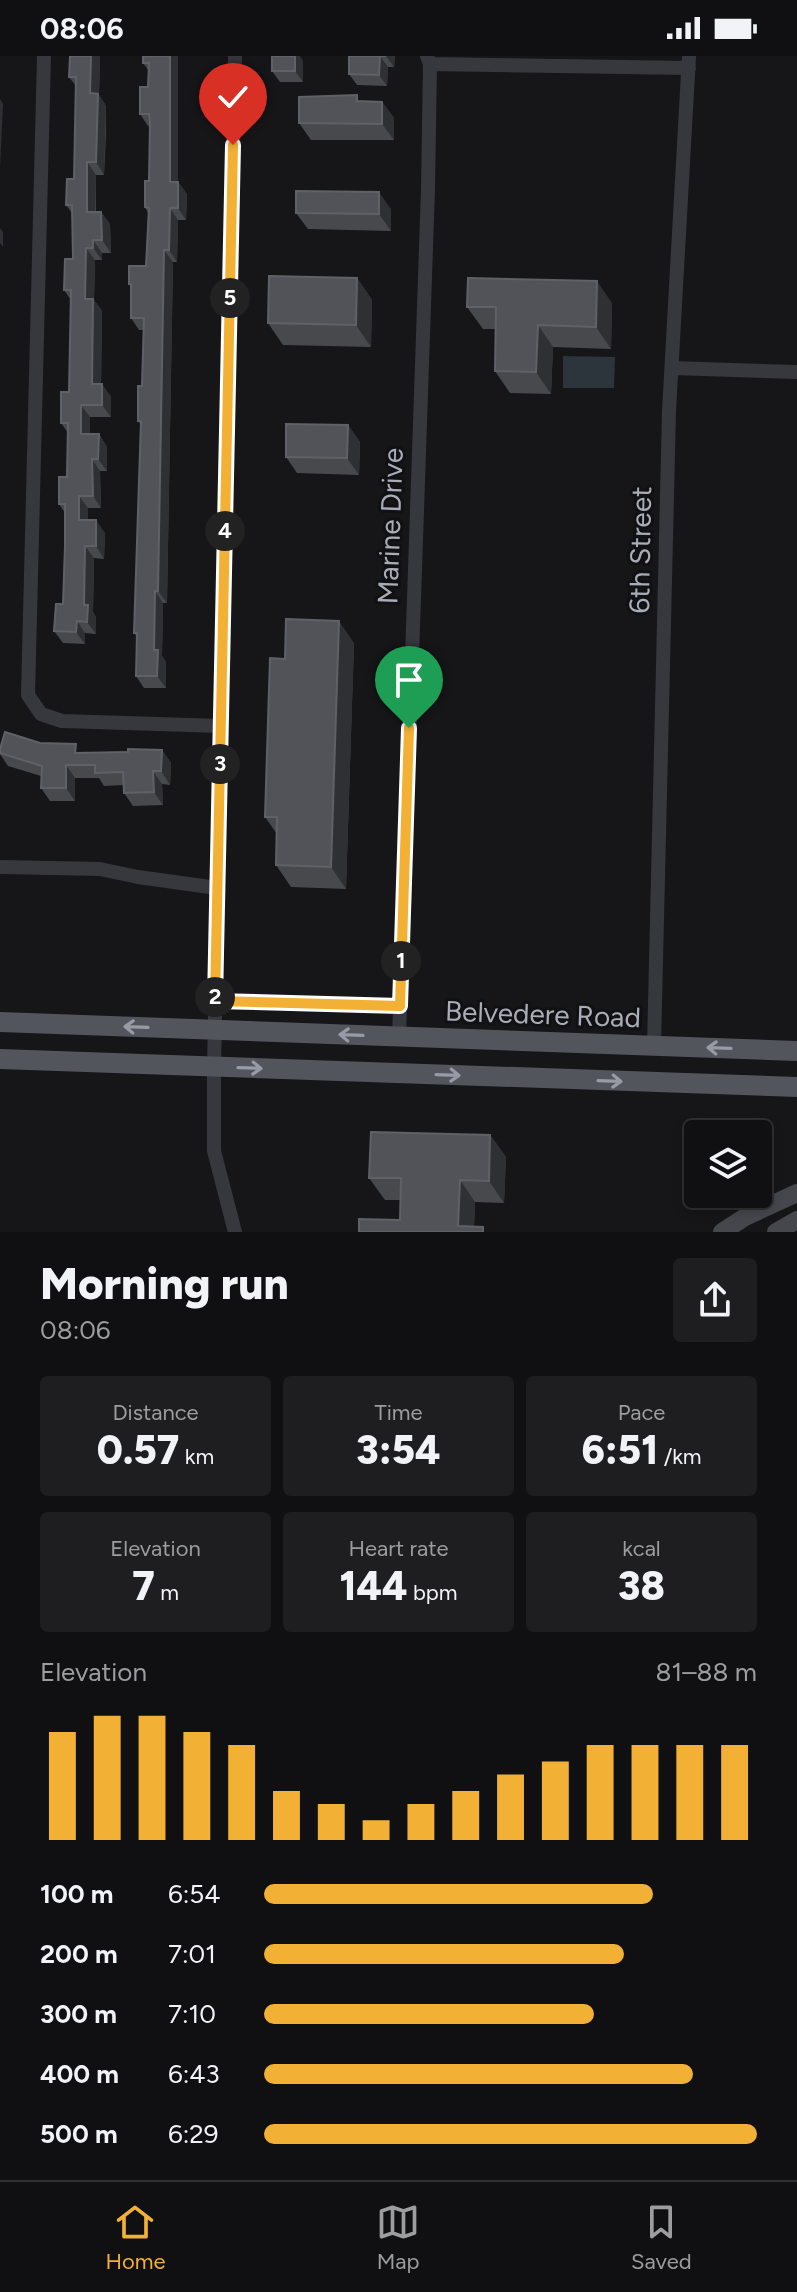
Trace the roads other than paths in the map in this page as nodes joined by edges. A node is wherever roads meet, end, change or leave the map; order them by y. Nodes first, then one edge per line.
1 (44, 56) edge
2 (235, 56) edge
3 (428, 60) edge
4 (689, 62) edge
5 (672, 368) junction
6 (797, 372) edge
7 (221, 726) junction
8 (0, 867) edge
9 (217, 888) junction
10 (215, 1001) junction
11 (400, 1006) junction
12 (0, 1022) edge
13 (214, 1030) junction
14 (399, 1037) junction
15 (654, 1046) junction
16 (797, 1051) edge
17 (0, 1059) edge
18 (214, 1067) junction
19 (797, 1087) edge
20 (797, 1193) edge
21 (797, 1220) edge
22 (235, 1232) edge
23 (722, 1232) edge
24 (776, 1232) edge

1 - 7 street
2 - 7 street
3 - 4 street, Marine Drive
3 - 11 street, Marine Drive
4 - 5 street, 6th Street
5 - 6 street
5 - 15 street, 6th Street
7 - 9 street
8 - 9 street
9 - 10 street
10 - 11 street
10 - 13 street
11 - 14 street, Marine Drive
13 -> 12 main road, Belvedere Road
14 -> 13 main road, Belvedere Road
13 - 18 street
14 - 15 main road, Belvedere Road
16 -> 15 main road, Belvedere Road
17 - 18 main road
18 -> 19 main road
18 - 22 street
20 - 23 street
21 - 24 street

